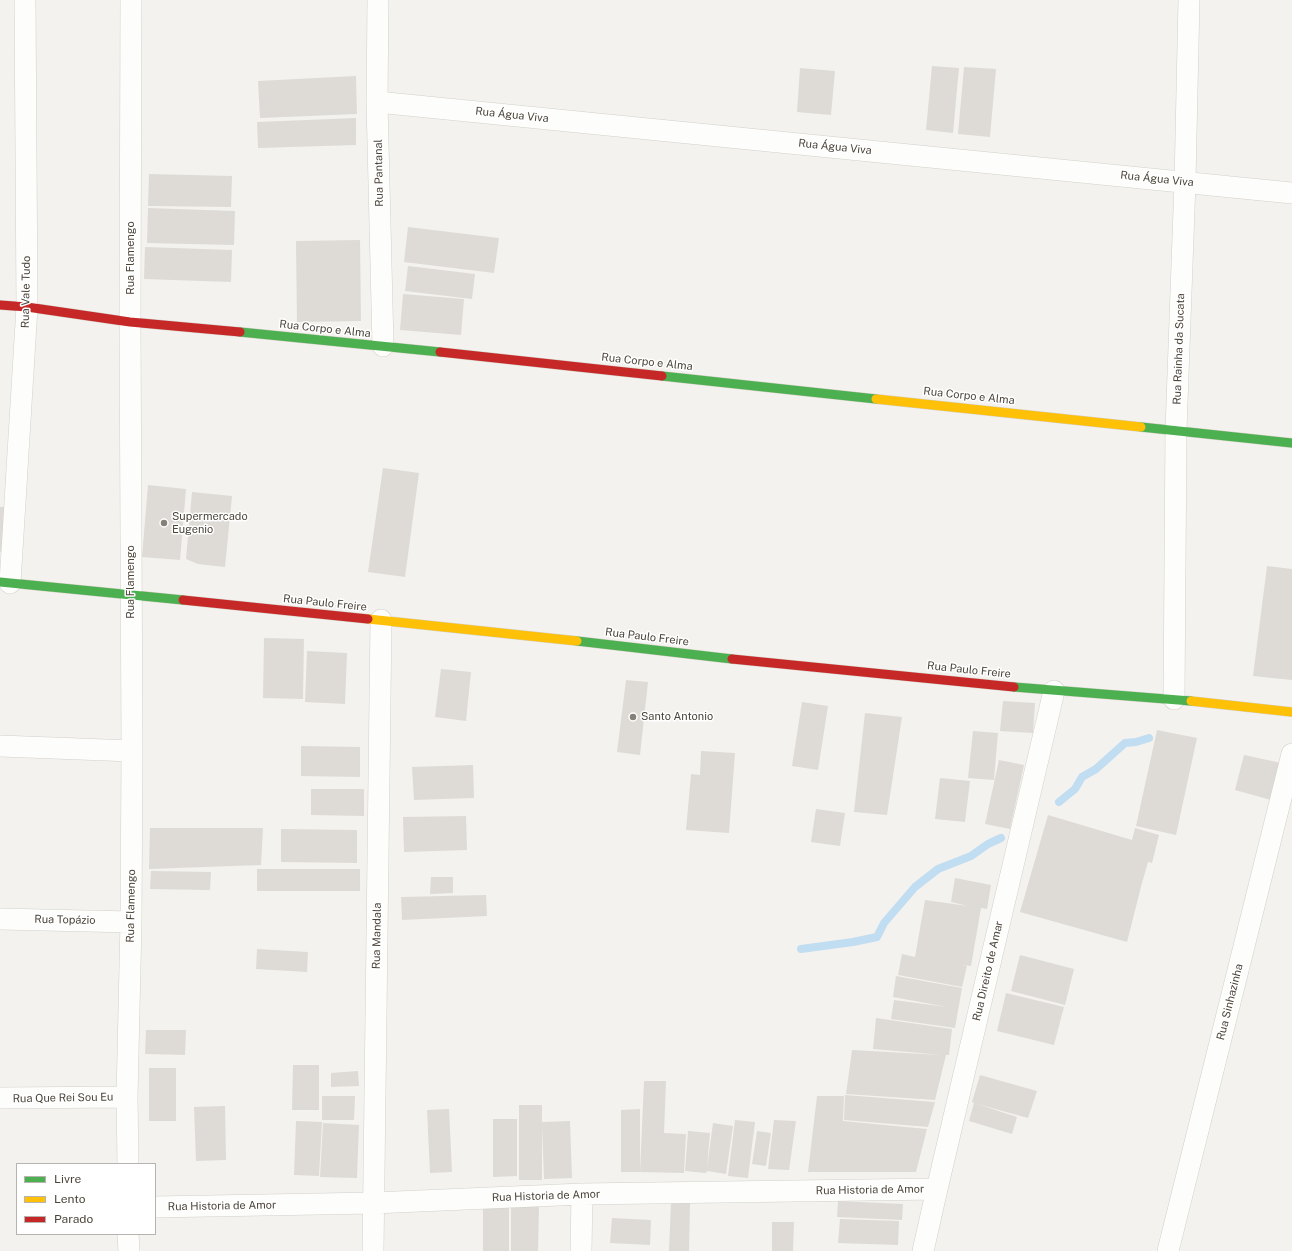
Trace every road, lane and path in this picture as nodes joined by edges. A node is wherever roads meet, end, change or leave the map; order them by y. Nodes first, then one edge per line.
1 (25, 0) edge
2 (131, 0) edge
3 (378, 0) edge
4 (1189, 0) edge
5 (377, 102) junction
6 (1185, 182) junction
7 (1292, 193) edge
8 (0, 305) edge
9 (28, 308) junction
10 (130, 322) junction
11 (383, 346) junction
12 (1176, 430) junction
13 (1292, 443) edge
14 (5, 583) edge
15 (131, 595) junction
16 (381, 620) junction
17 (1054, 691) junction
18 (1174, 699) junction
19 (1292, 712) edge
20 (0, 746) edge
21 (132, 751) junction
22 (1292, 754) edge
23 (0, 919) edge
24 (131, 922) junction
25 (127, 1097) junction
26 (0, 1098) edge
27 (128, 1163) edge
28 (936, 1189) junction
29 (582, 1194) junction
30 (373, 1202) junction
31 (156, 1207) edge
32 (128, 1235) edge
33 (129, 1251) edge
34 (373, 1251) edge
35 (581, 1251) edge
36 (923, 1251) edge
37 (1168, 1251) edge

1 - 9 street, Rua Vale Tudo
2 - 10 street, Rua Flamengo
3 - 5 street, Rua Pantanal
4 - 6 street, Rua Rainha da Sucata
5 - 6 street, Rua Água Viva
5 - 11 street, Rua Pantanal
6 - 7 street, Rua Água Viva
6 - 12 street, Rua Rainha da Sucata
8 - 9 street, Rua Corpo e Alma
9 - 10 street, Rua Corpo e Alma
9 - 14 street, Rua Vale Tudo
10 - 11 street, Rua Corpo e Alma
10 - 15 street, Rua Flamengo
11 - 12 street, Rua Corpo e Alma
12 - 13 street, Rua Corpo e Alma
12 - 18 street, Rua Rainha da Sucata
14 - 15 street, Rua Paulo Freire
15 - 16 street, Rua Paulo Freire
15 - 21 street, Rua Flamengo
16 - 17 street, Rua Paulo Freire
16 - 30 street, Rua Mandala
17 - 18 street, Rua Paulo Freire
17 - 28 street, Rua Direito de Amar
18 - 19 street, Rua Paulo Freire
20 - 21 street
21 - 24 street, Rua Flamengo
22 - 37 street, Rua Sinhazinha
23 - 24 street, Rua Topázio
24 - 25 street, Rua Flamengo
25 - 26 street, Rua Que Rei Sou Eu
25 - 27 street, Rua Flamengo
28 - 29 street, Rua Historia de Amor
28 - 36 street, Rua Direito de Amar
29 - 30 street, Rua Historia de Amor
29 - 35 street
30 - 31 street, Rua Historia de Amor
30 - 34 street, Rua Mandala
32 - 33 street

